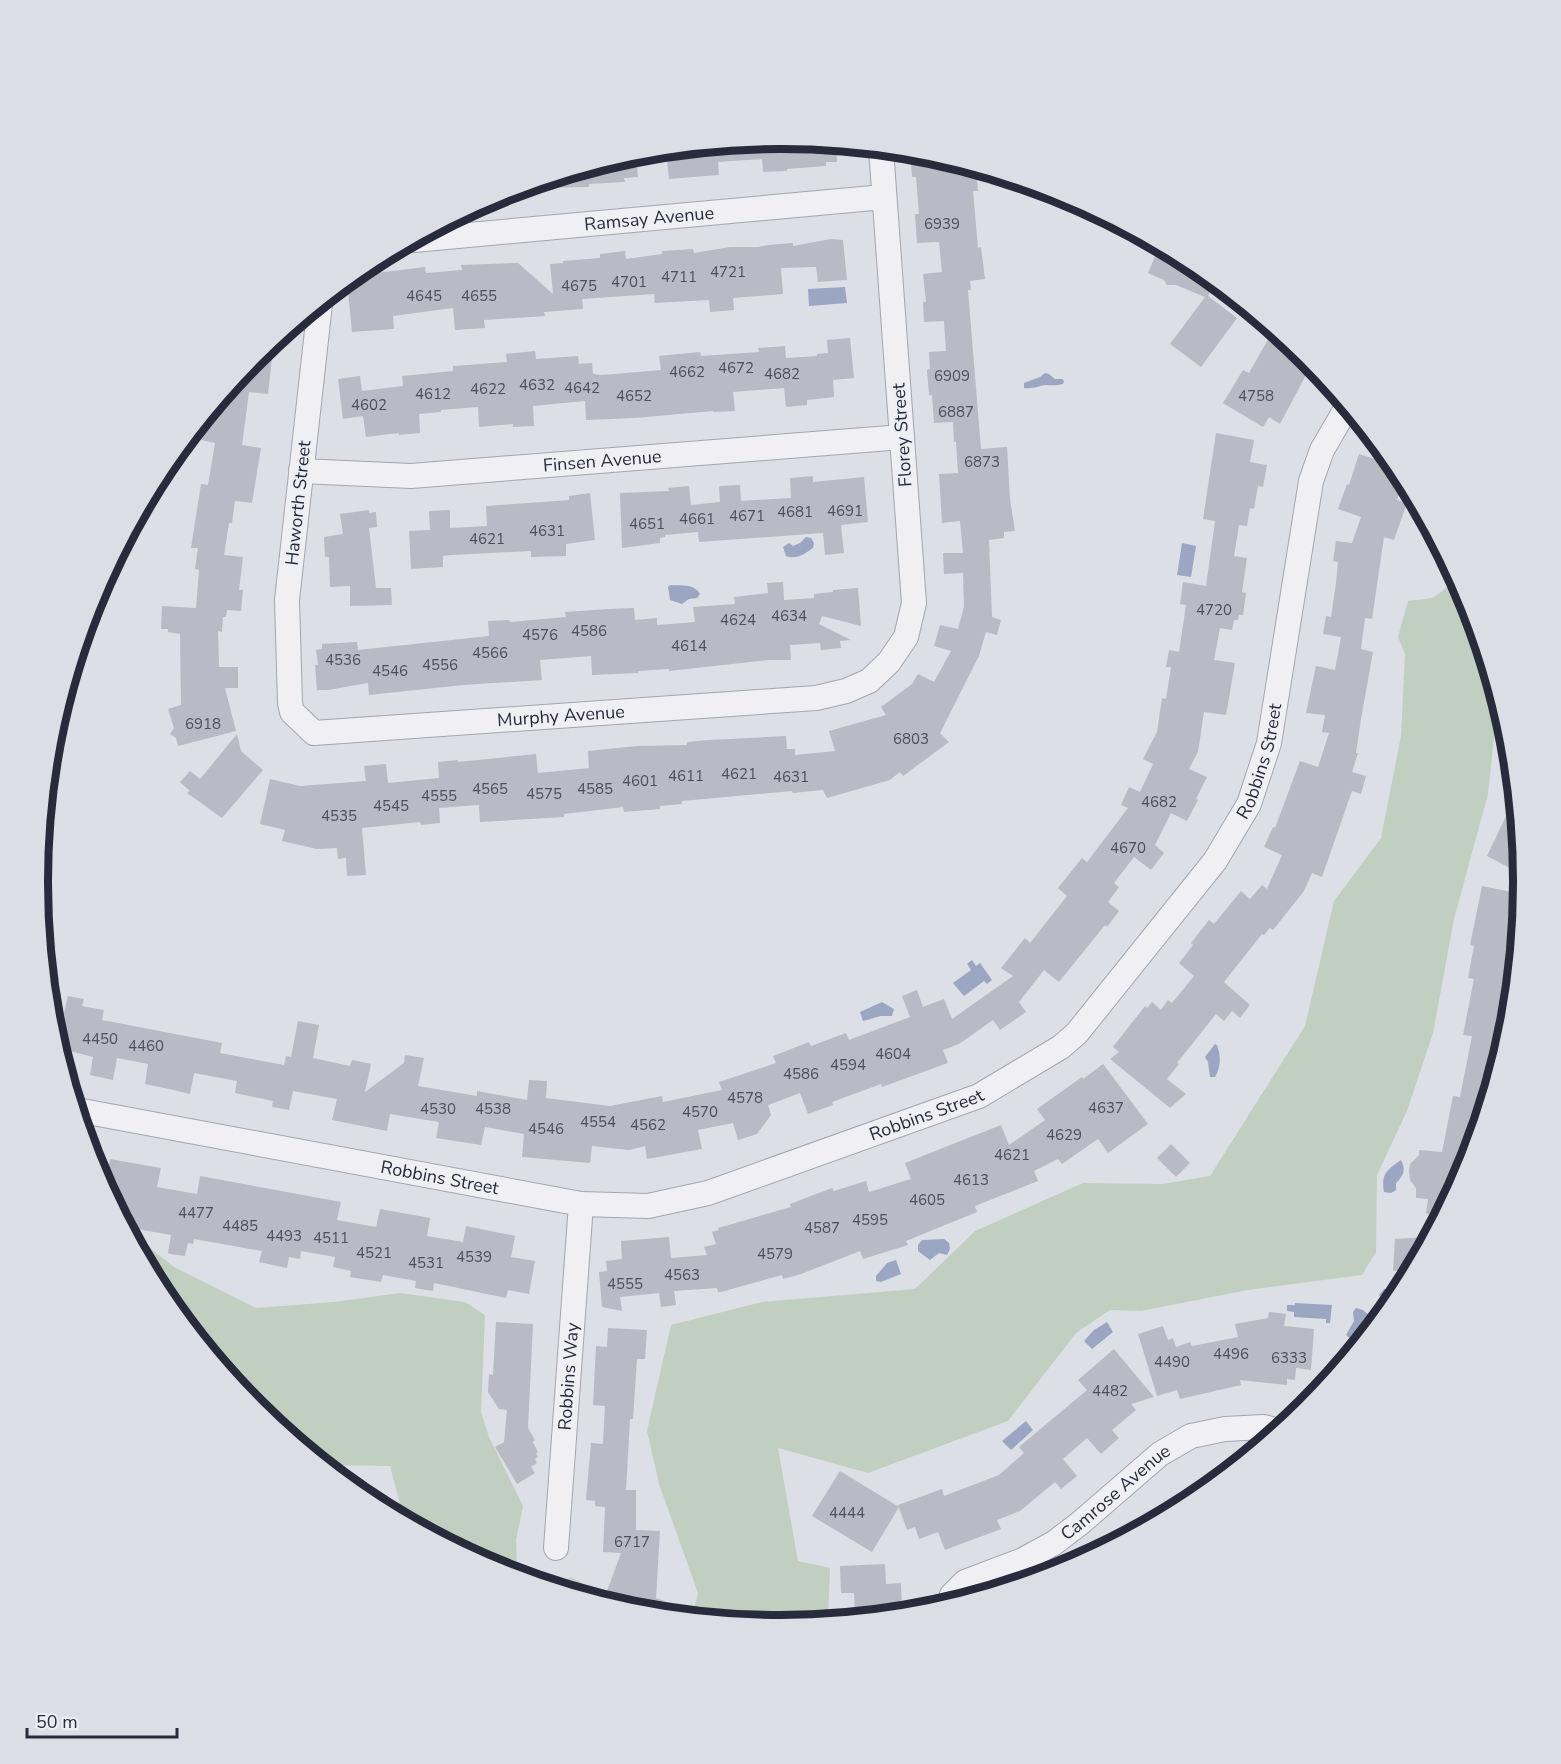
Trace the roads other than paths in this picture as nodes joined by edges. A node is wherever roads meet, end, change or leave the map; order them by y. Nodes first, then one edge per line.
1 (881, 157) edge
2 (884, 197) junction
3 (432, 238) edge
4 (319, 314) edge
5 (1343, 414) edge
6 (902, 437) junction
7 (301, 471) junction
8 (846, 692) joint
9 (290, 703) joint
10 (85, 1112) edge
11 (581, 1204) junction
12 (1267, 1429) edge
13 (556, 1548) dead end
14 (953, 1594) edge

1 - 2 street, Florey Street
2 - 3 street, Ramsay Avenue
2 - 6 street, Florey Street
4 - 7 street, Haworth Street
5 - 11 street, Robbins Street
6 - 7 street, Finsen Avenue
6 - 8 street, Florey Street
7 - 9 street, Haworth Street
8 - 9 street, Murphy Avenue
10 - 11 street, Robbins Street
11 - 13 street, Robbins Way
12 - 14 street, Camrose Avenue

